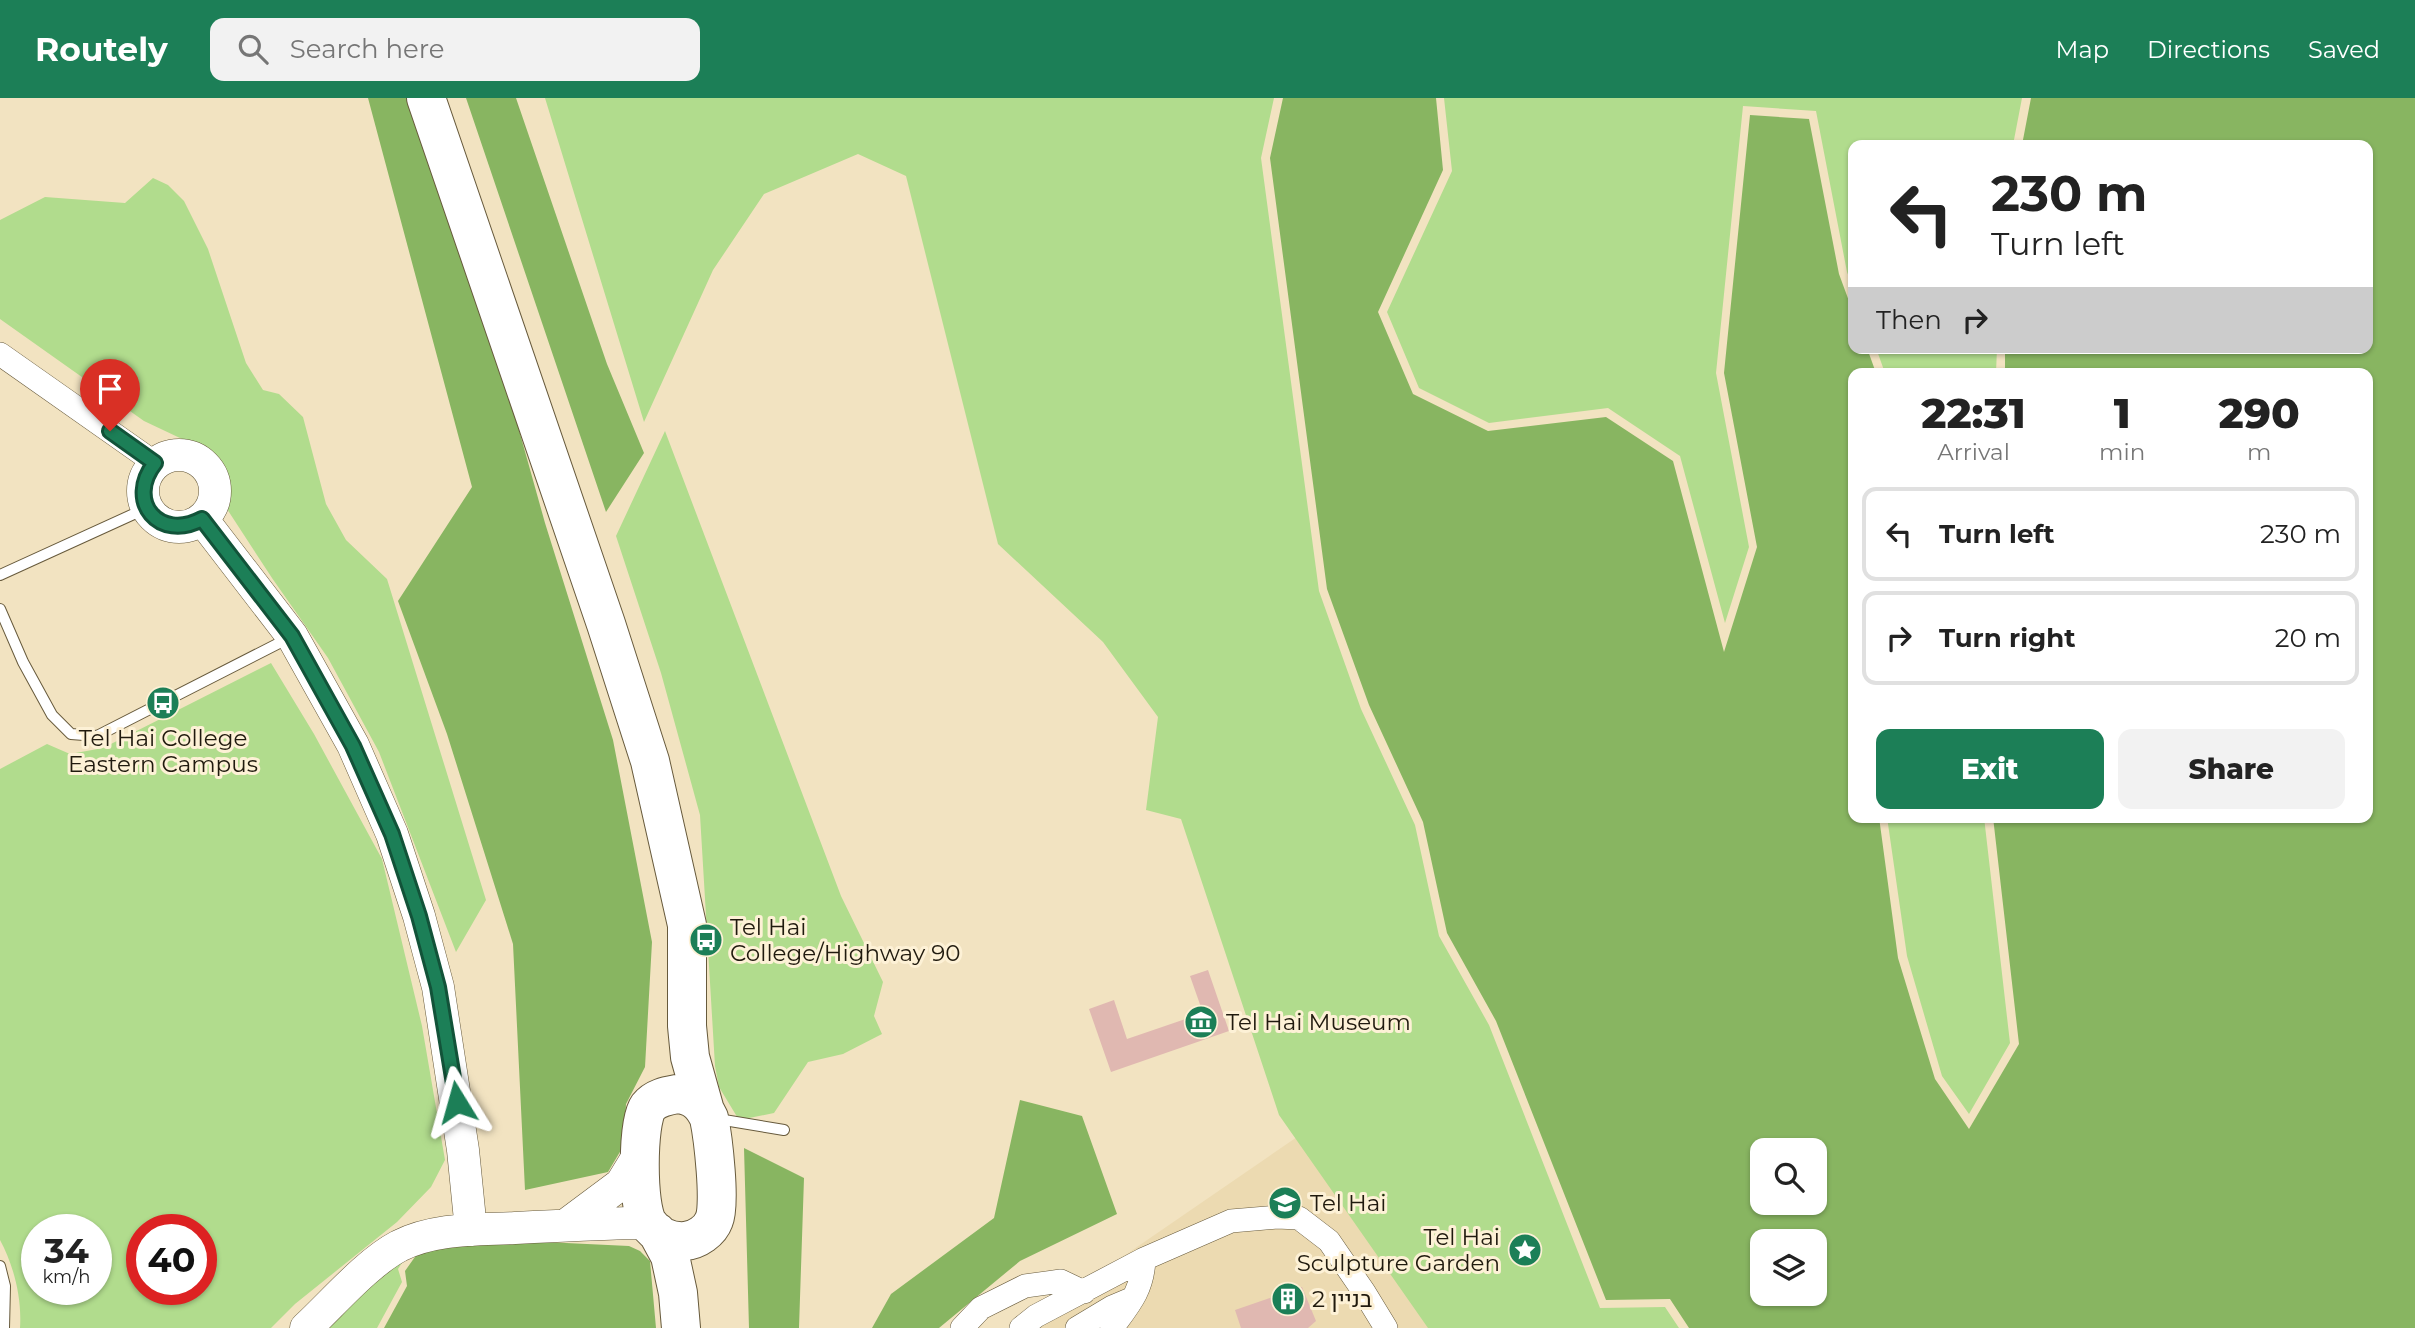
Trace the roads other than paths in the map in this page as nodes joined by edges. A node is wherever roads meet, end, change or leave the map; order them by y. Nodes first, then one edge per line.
1 (426, 98) edge
2 (0, 354) edge
3 (155, 463) junction
4 (147, 508) junction
5 (202, 519) junction
6 (0, 575) edge
7 (0, 610) edge
8 (292, 636) junction
9 (650, 761) junction
10 (650, 1104) junction
11 (707, 1112) junction
12 (784, 1130) dead end
13 (640, 1153) junction
14 (566, 1225) junction
15 (653, 1228) junction
16 (471, 1230) junction
17 (707, 1231) junction
18 (1144, 1259) junction
19 (0, 1266) edge
20 (1083, 1292) junction
21 (1134, 1298) junction
22 (4, 1328) edge
23 (306, 1328) edge
24 (681, 1328) edge
25 (696, 1328) edge
26 (962, 1328) edge
27 (1021, 1328) edge
28 (1077, 1328) edge
29 (1112, 1328) edge
30 (1386, 1328) edge

1 - 9 highway
2 - 3 street
3 - 4 street
3 - 5 street
4 - 5 street
4 - 6 lane
5 - 8 street
7 - 8 lane
8 - 16 street
9 - 10 highway
9 - 11 highway
10 - 11 highway
10 - 13 highway
11 - 12 lane
11 - 17 highway
13 - 14 street
13 - 15 highway
14 - 15 street
14 - 16 street
15 - 17 highway
15 - 24 highway
16 - 23 street
17 - 25 highway
18 - 20 street
18 - 21 street
18 - 30 street
19 - 22 lane
20 - 26 street
20 - 27 street
21 - 28 street
21 - 29 street

